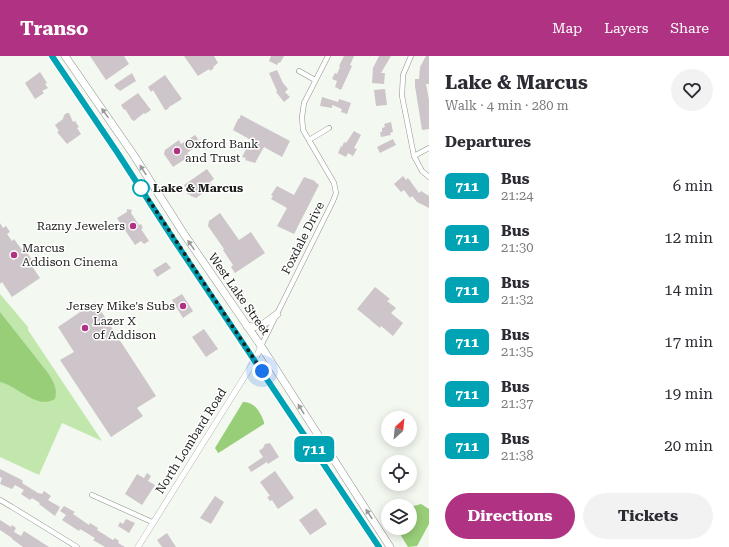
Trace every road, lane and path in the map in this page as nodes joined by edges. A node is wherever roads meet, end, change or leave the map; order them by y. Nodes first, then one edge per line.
1 (52, 56) edge
2 (65, 56) edge
3 (328, 56) edge
4 (411, 56) edge
5 (299, 70) dead end
6 (315, 80) junction
7 (329, 128) dead end
8 (309, 140) junction
9 (429, 148) edge
10 (414, 156) junction
11 (429, 177) edge
12 (277, 314) junction
13 (247, 326) junction
14 (261, 346) junction
15 (255, 360) junction
16 (92, 495) dead end
17 (0, 500) edge
18 (152, 522) junction
19 (140, 546) edge
20 (77, 547) edge
21 (380, 547) edge
22 (390, 547) edge

1 - 15 main road, West Lake Street
13 -> 2 main road, West Lake Street
3 - 6 street, Foxdale Drive
4 - 10 street
5 - 6 street
6 - 8 street, Foxdale Drive
7 - 8 street
8 - 12 street, Foxdale Drive
9 - 10 street
10 - 11 street
12 - 13 main road
12 - 14 street, Foxdale Drive
13 - 14 main road, West Lake Street
14 - 15 street, North Lombard Road
22 -> 14 main road, West Lake Street
15 - 18 street, North Lombard Road
15 - 21 main road, West Lake Street
16 - 18 street
17 - 20 street
18 - 19 street, North Lombard Road

